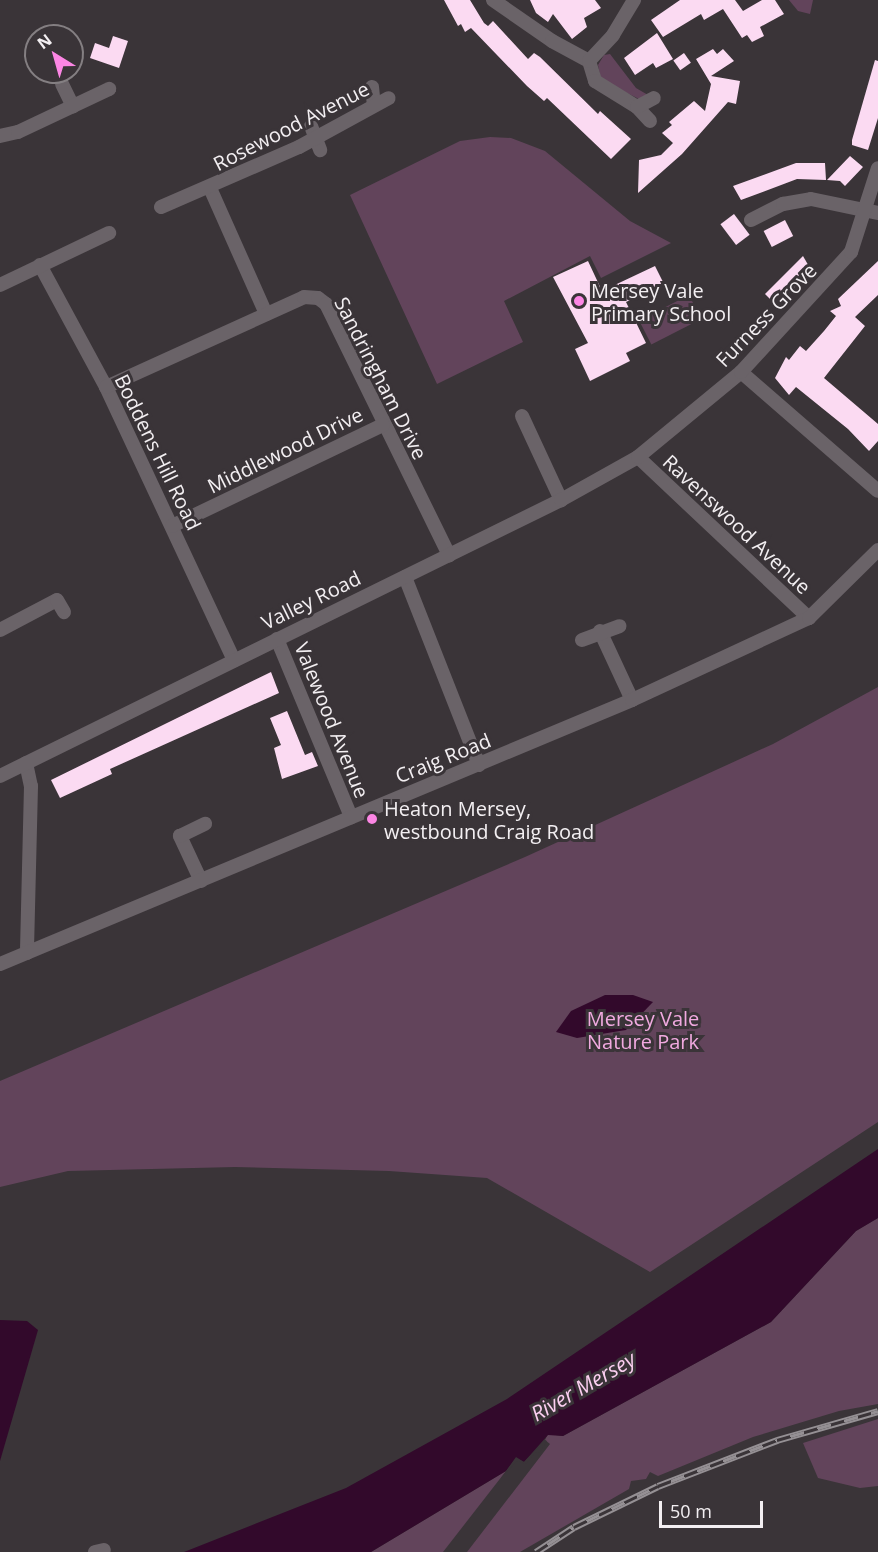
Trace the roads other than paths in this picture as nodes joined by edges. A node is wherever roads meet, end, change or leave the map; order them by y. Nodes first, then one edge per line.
1 (494, 0) edge
2 (634, 0) edge
3 (589, 61) junction
4 (62, 84) dead end
5 (372, 87) dead end
6 (109, 89) dead end
7 (389, 98) dead end
8 (654, 98) dead end
9 (374, 105) junction
10 (73, 106) junction
11 (637, 107) junction
12 (650, 121) dead end
13 (0, 136) edge
14 (878, 168) edge
15 (210, 188) junction
16 (161, 207) dead end
17 (871, 211) edge
18 (751, 220) dead end
19 (109, 233) dead end
20 (40, 265) junction
21 (0, 285) edge
22 (266, 314) junction
23 (741, 372) junction
24 (106, 387) junction
25 (522, 416) dead end
26 (383, 425) junction
27 (638, 457) junction
28 (878, 491) edge
29 (561, 500) junction
30 (172, 526) junction
31 (878, 550) edge
32 (449, 555) junction
33 (405, 577) junction
34 (61, 606) dead end
35 (809, 618) junction
36 (620, 626) dead end
37 (0, 630) edge
38 (600, 631) junction
39 (277, 639) junction
40 (582, 640) dead end
41 (234, 660) junction
42 (632, 700) junction
43 (26, 763) junction
44 (479, 765) junction
45 (0, 776) edge
46 (351, 817) junction
47 (205, 824) dead end
48 (201, 881) junction
49 (27, 953) junction
50 (0, 964) edge

1 - 3 street
2 - 3 street
3 - 11 street
4 - 10 street
5 - 9 street
6 - 10 street
7 - 9 street, Rosewood Avenue
8 - 11 street
9 - 15 street, Rosewood Avenue
10 - 13 street
11 - 12 street
14 - 17 street, Furness Grove
15 - 16 street, Rosewood Avenue
15 - 22 street, Rosewood Avenue
17 - 18 street
17 - 23 street, Furness Grove
19 - 20 street
20 - 21 street
20 - 24 street, Boddens Hill Road
22 - 24 street, Sandringham Drive
22 - 26 street, Sandringham Drive
23 - 27 street, Furness Grove
23 - 28 street
24 - 30 street, Boddens Hill Road
25 - 29 street
26 - 30 street, Middlewood Drive
26 - 32 street, Sandringham Drive
27 - 29 street, Valley Road
27 - 35 street, Ravenswood Avenue
29 - 32 street, Valley Road
30 - 41 street, Boddens Hill Road
31 - 35 street, Craig Road
32 - 33 street, Valley Road
33 - 39 street, Valley Road
33 - 44 street
34 - 37 street
35 - 42 street, Craig Road
36 - 38 street
38 - 40 street
38 - 42 street
39 - 41 street, Valley Road
39 - 46 street, Valewood Avenue
41 - 43 street, Valley Road
42 - 44 street, Craig Road
43 - 45 street, Valley Road
43 - 49 street
44 - 46 street, Craig Road
46 - 48 street, Craig Road
47 - 48 street
48 - 49 street, Craig Road
49 - 50 street, Craig Road

